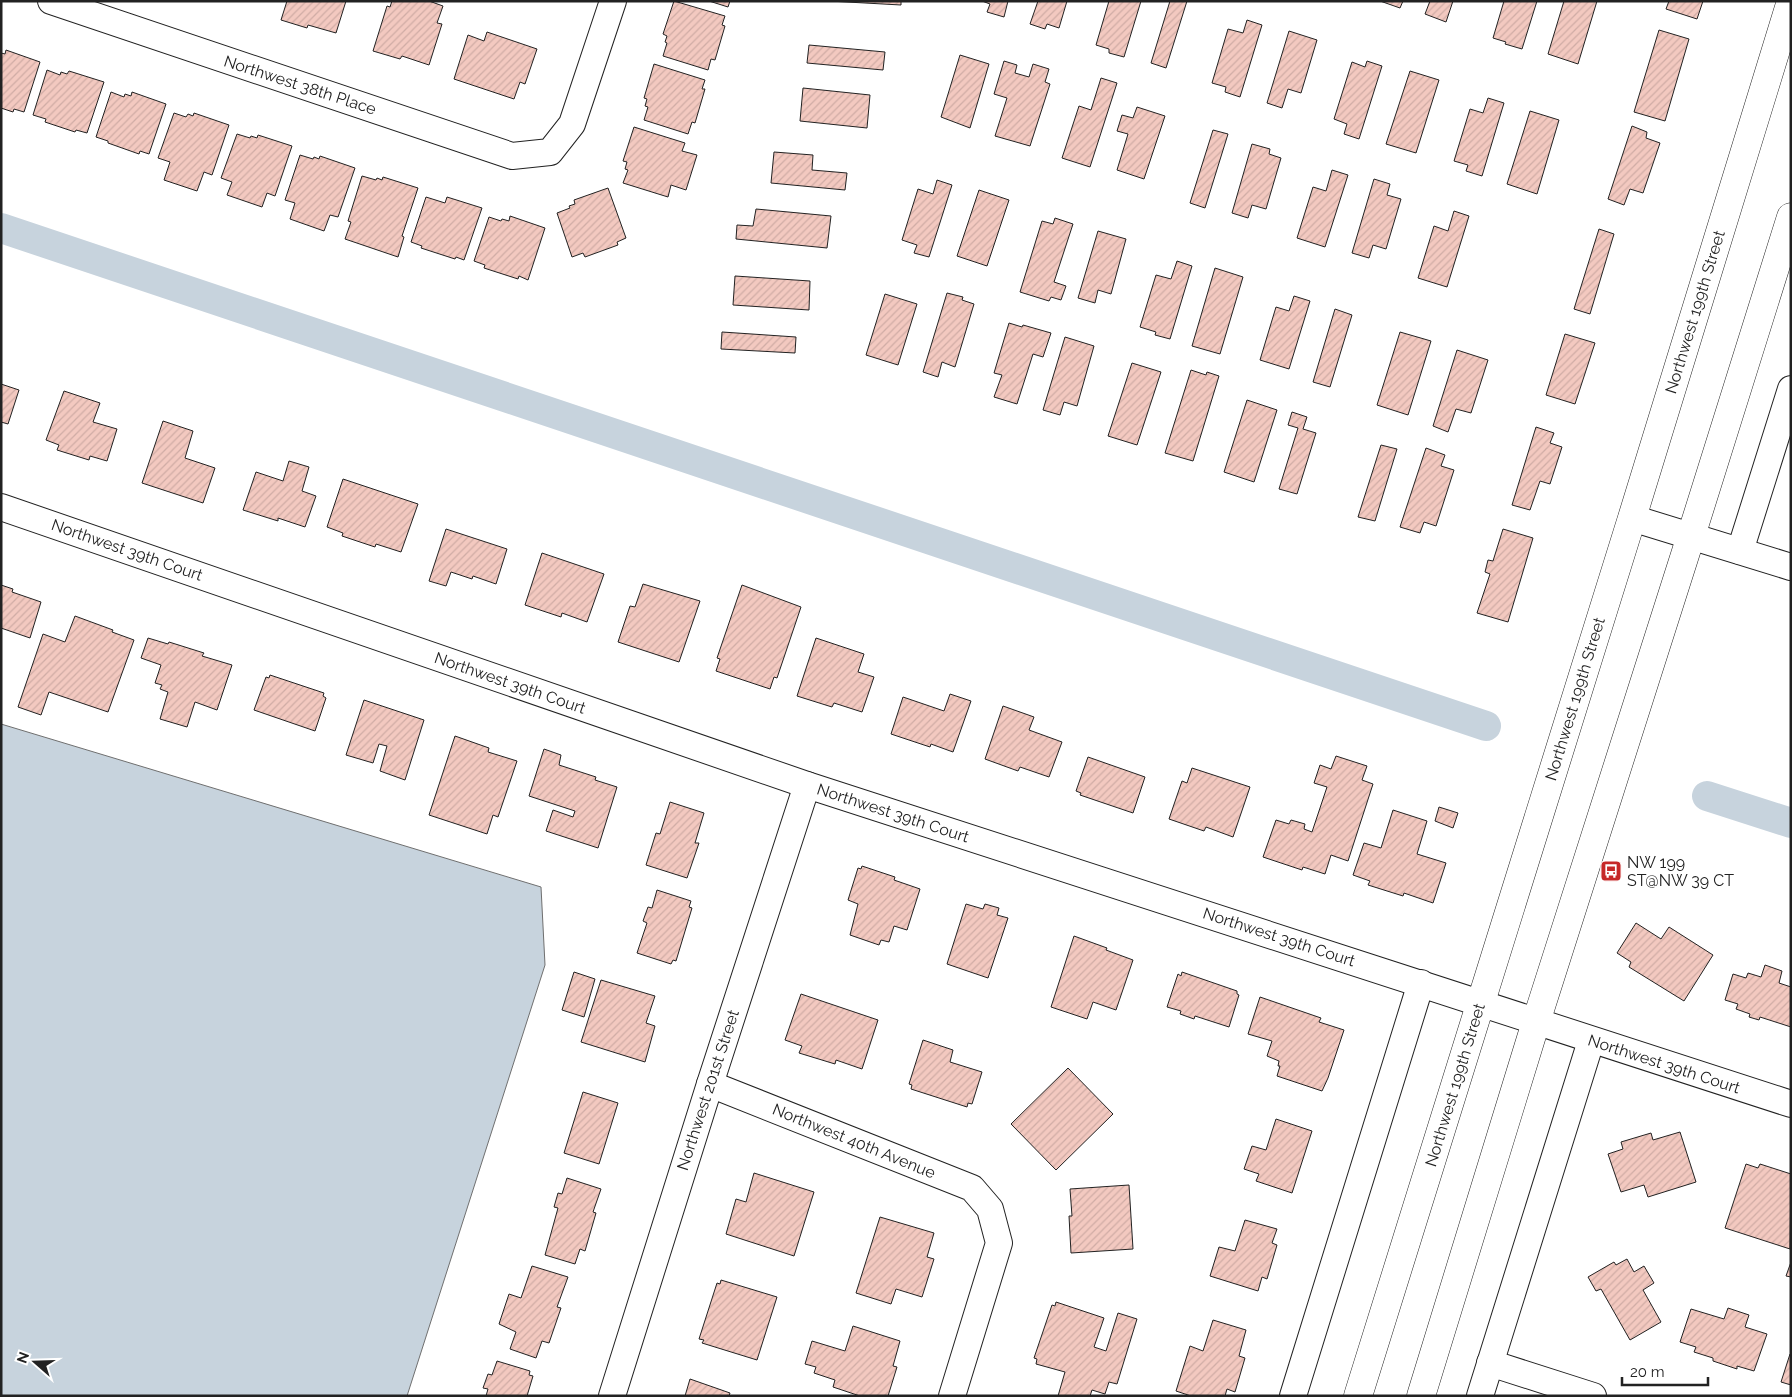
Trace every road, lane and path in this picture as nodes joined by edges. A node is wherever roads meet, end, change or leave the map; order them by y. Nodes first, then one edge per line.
1 (51, 1) edge
2 (612, 1) edge
3 (1791, 1) edge
4 (77, 6) edge
5 (1780, 72) edge
6 (1791, 217) edge
7 (1791, 389) edge
8 (1, 507) edge
9 (1632, 518) junction
10 (1691, 536) junction
11 (1740, 551) junction
12 (1791, 567) edge
13 (807, 785) junction
14 (1421, 983) junction
15 (1480, 1003) junction
16 (1536, 1022) junction
17 (1592, 1041) junction
18 (710, 1084) junction
19 (1791, 1104) edge
20 (1490, 1363) junction
21 (612, 1396) edge
22 (952, 1396) edge
23 (1292, 1396) edge
24 (1358, 1396) edge
25 (1421, 1396) edge
26 (1480, 1396) edge
27 (1593, 1396) edge

1 - 4 street, Northwest 38th Place
2 - 4 street, Northwest 38th Place
3 - 5 main road, Northwest 199th Street
5 - 9 main road, Northwest 199th Street
6 - 10 main road
7 - 11 street
8 - 13 street, Northwest 39th Court
9 - 10 street
9 - 15 main road, Northwest 199th Street
10 - 11 street
10 - 16 main road
11 - 12 street
13 - 14 street, Northwest 39th Court
13 - 18 street, Northwest 201st Street
14 - 15 street, Northwest 39th Court
14 - 23 street
15 - 16 street, Northwest 39th Court
15 - 24 main road, Northwest 199th Street
16 - 17 street, Northwest 39th Court
16 - 25 main road
17 - 19 street, Northwest 39th Court
17 - 20 street
18 - 21 street, Northwest 201st Street
18 - 22 street, Northwest 40th Avenue
20 - 26 street
20 - 27 street

